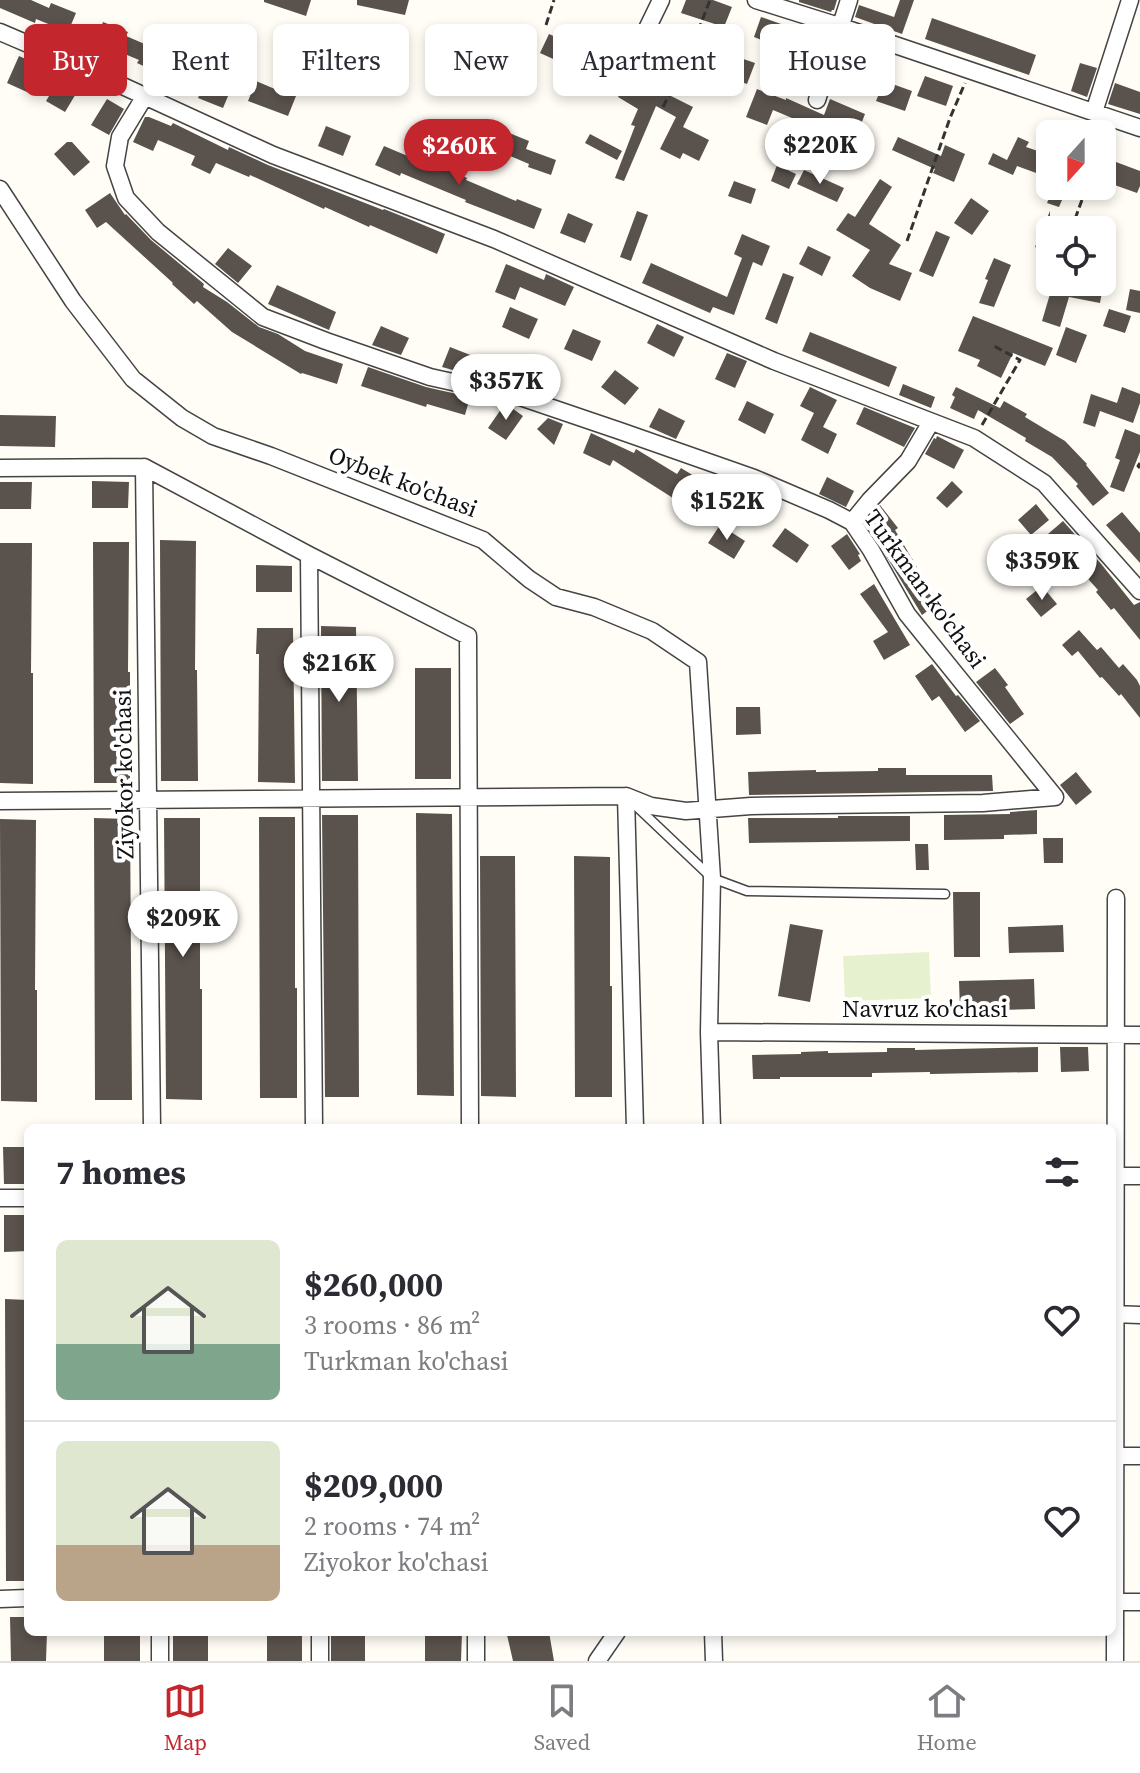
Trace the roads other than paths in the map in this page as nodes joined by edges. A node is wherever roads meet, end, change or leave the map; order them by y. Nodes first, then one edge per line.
1 (661, 0) edge
2 (756, 0) edge
3 (849, 0) edge
4 (1130, 0) edge
5 (649, 24) edge
6 (832, 24) edge
7 (843, 24) edge
8 (0, 32) edge
9 (895, 45) edge
10 (143, 95) edge
11 (145, 96) joint
12 (818, 96) edge
13 (817, 100) dead end
14 (1094, 112) junction
15 (1140, 128) edge
16 (0, 189) edge
17 (931, 422) junction
18 (144, 467) junction
19 (0, 468) edge
20 (852, 522) junction
21 (309, 555) junction
22 (1140, 591) edge
23 (626, 796) junction
24 (467, 797) junction
25 (148, 799) junction
26 (312, 799) junction
27 (0, 801) edge
28 (708, 810) junction
29 (712, 878) junction
30 (945, 894) dead end
31 (1116, 898) dead end
32 (709, 1032) junction
33 (1116, 1034) junction
34 (1140, 1035) edge
35 (152, 1124) edge
36 (314, 1124) edge
37 (470, 1124) edge
38 (635, 1124) edge
39 (712, 1124) edge
40 (1115, 1124) edge
41 (1116, 1176) edge
42 (1140, 1176) edge
43 (0, 1198) edge
44 (24, 1198) edge
45 (1116, 1314) edge
46 (1140, 1315) edge
47 (1116, 1456) edge
48 (1140, 1456) edge
49 (24, 1598) edge
50 (0, 1599) edge
51 (1116, 1602) edge
52 (1140, 1602) edge
53 (160, 1636) edge
54 (320, 1636) edge
55 (476, 1636) edge
56 (614, 1636) edge
57 (713, 1636) edge
58 (1115, 1636) edge
59 (160, 1661) edge
60 (320, 1661) edge
61 (476, 1661) edge
62 (597, 1661) edge
63 (714, 1661) edge
64 (1115, 1661) edge

1 - 5 street
2 - 6 street
3 - 7 street
4 - 14 street
8 - 10 street
9 - 14 street
11 - 17 street
11 - 20 street, Turkman ko'chasi
12 - 13 street
14 - 15 street
16 - 28 street, Oybek ko'chasi
17 - 20 street
17 - 22 street
18 - 19 street
18 - 21 street
18 - 25 street, Ziyokor ko'chasi
20 - 28 street, Turkman ko'chasi
21 - 24 street
21 - 26 street
23 - 24 street
23 - 28 street
23 - 29 lane
23 - 38 street
24 - 26 street
24 - 37 street
25 - 26 street
25 - 27 street
25 - 35 street, Ziyokor ko'chasi
26 - 36 street
28 - 29 street, Oybek ko'chasi
29 - 30 lane
29 - 32 street, Oybek ko'chasi
31 - 33 street
32 - 33 street, Navruz ko'chasi
32 - 39 street, Oybek ko'chasi
33 - 34 street, Navruz ko'chasi
33 - 40 street
41 - 42 street
43 - 44 street
45 - 46 street
47 - 48 street
49 - 50 street
51 - 52 street
53 - 59 street
54 - 60 street
55 - 61 street
56 - 62 street
57 - 63 street
58 - 64 street

